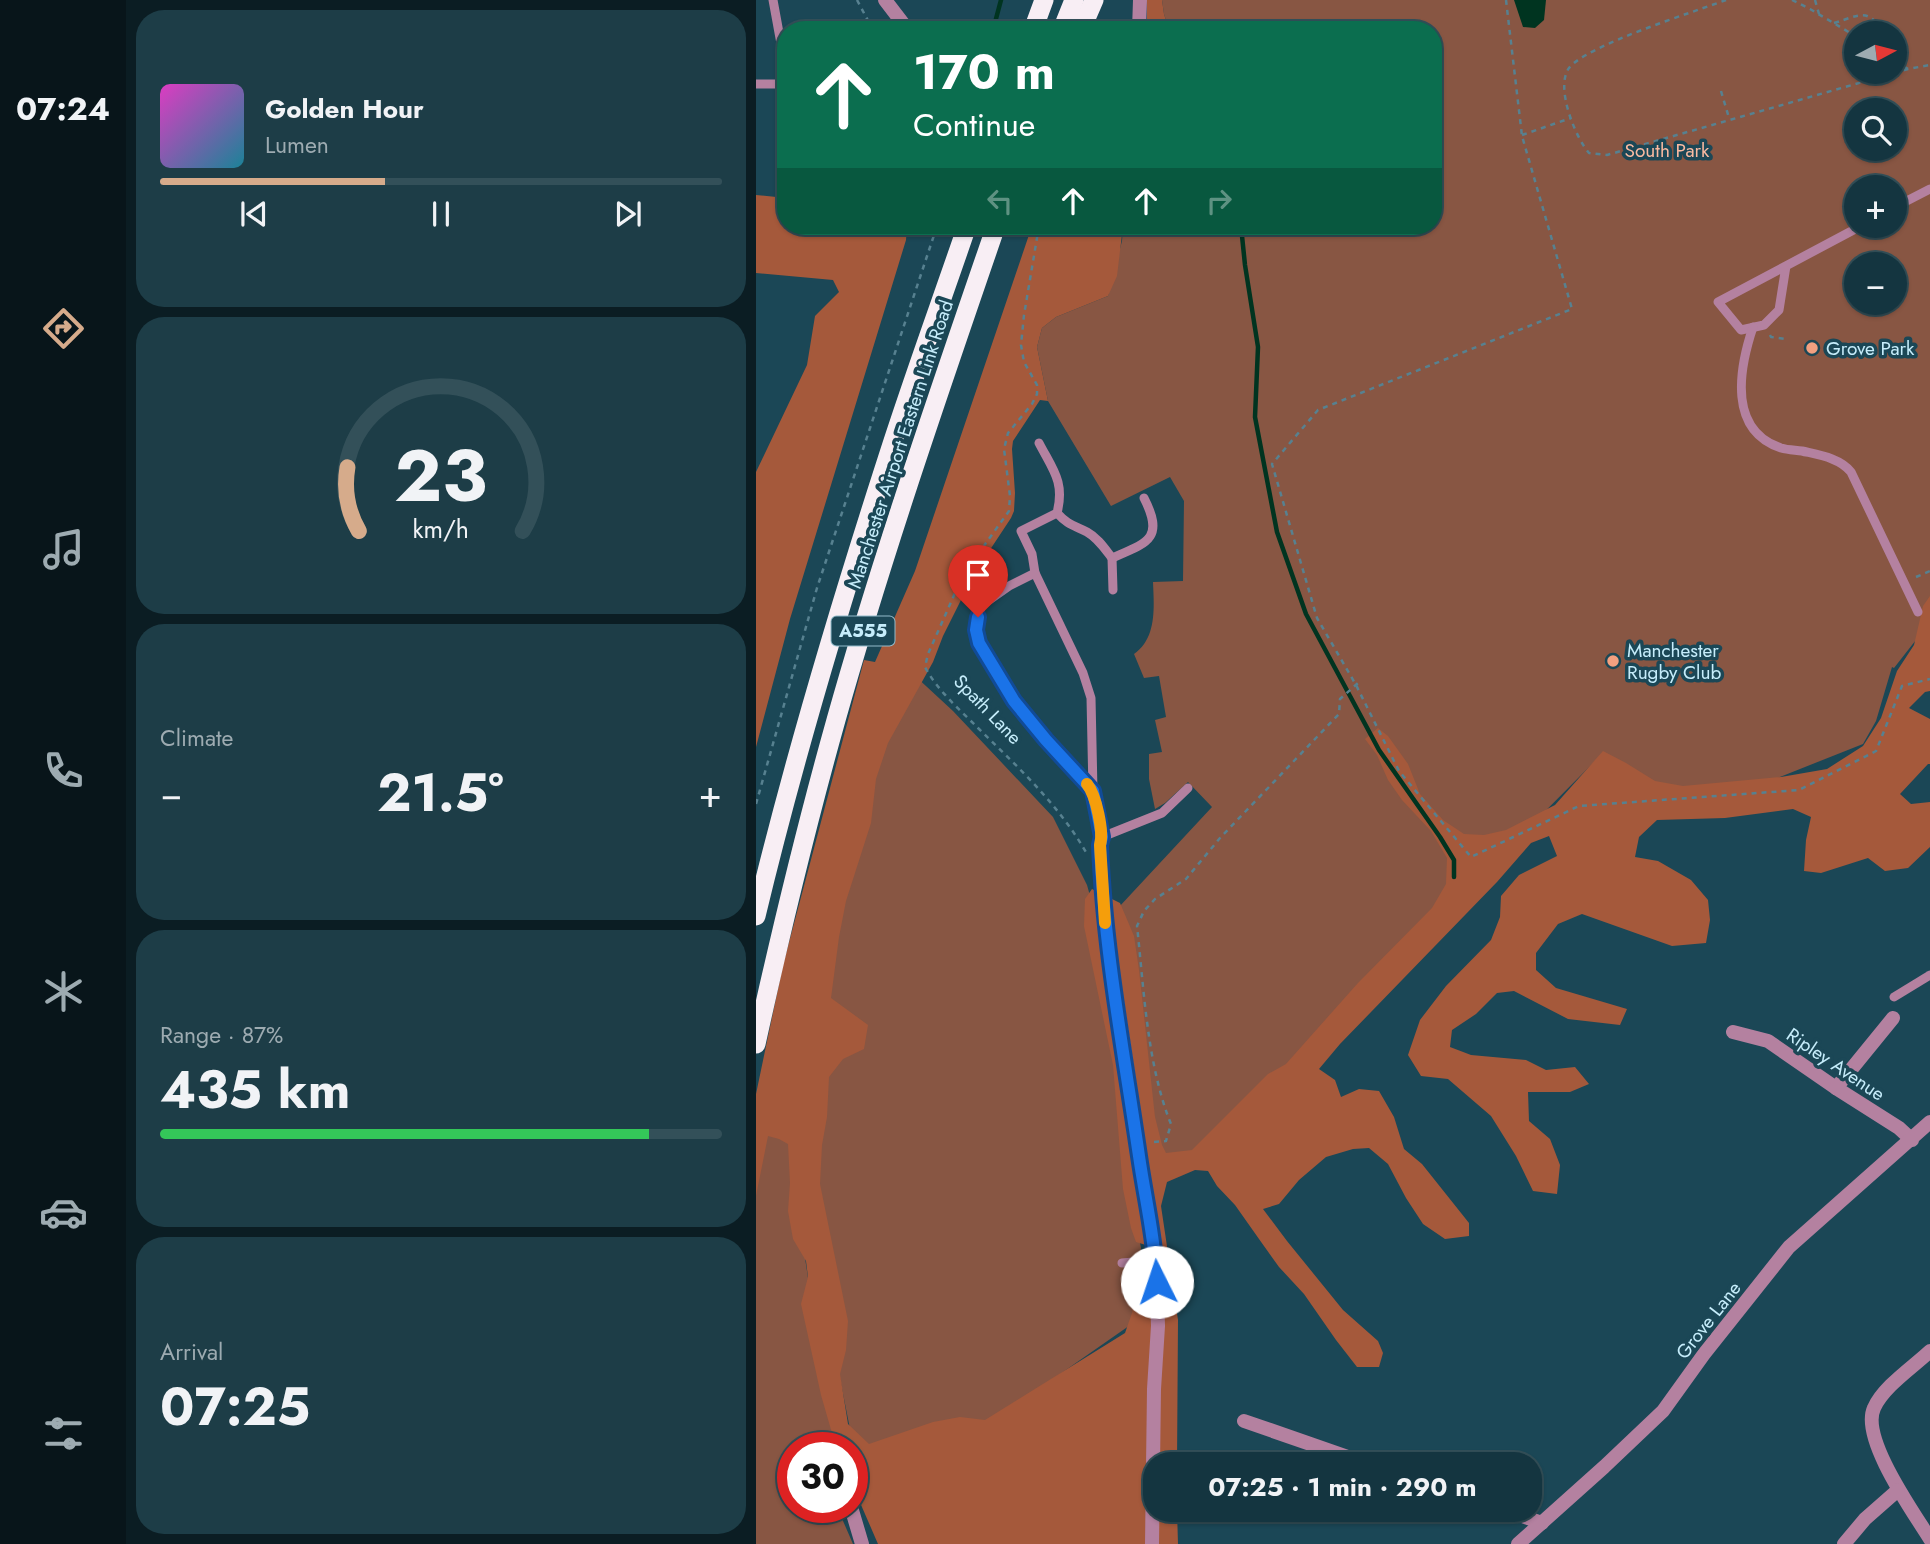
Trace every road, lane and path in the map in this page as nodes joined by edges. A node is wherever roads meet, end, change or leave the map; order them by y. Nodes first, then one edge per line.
1 (773, 0) edge
2 (857, 0) edge
3 (885, 0) edge
4 (1044, 0) edge
5 (1073, 0) edge
6 (1094, 0) edge
7 (1140, 0) edge
8 (1506, 0) edge
9 (1726, 0) edge
10 (1792, 0) edge
11 (1815, 0) edge
12 (1819, 14) junction
13 (868, 21) edge
14 (901, 21) edge
15 (1037, 21) edge
16 (1065, 21) edge
17 (1085, 21) edge
18 (1139, 21) edge
19 (1876, 21) edge
20 (777, 22) edge
21 (1834, 23) junction
22 (1844, 29) edge
23 (1930, 65) edge
24 (1908, 69) edge
25 (756, 84) edge
26 (777, 84) edge
27 (1854, 84) edge
28 (1721, 91) dead end
29 (1571, 118) junction
30 (1729, 119) junction
31 (1521, 136) junction
32 (1930, 189) edge
33 (1907, 201) edge
34 (934, 235) edge
35 (964, 235) edge
36 (993, 235) edge
37 (1037, 235) edge
38 (1844, 235) edge
39 (1786, 266) junction
40 (1753, 327) junction
41 (1039, 443) dead end
42 (1144, 498) dead end
43 (1057, 513) junction
44 (1112, 558) junction
45 (1930, 571) edge
46 (1035, 573) junction
47 (1904, 583) junction
48 (1113, 590) dead end
49 (1918, 612) dead end
50 (1930, 679) edge
51 (1356, 685) junction
52 (1188, 788) dead end
53 (1093, 791) junction
54 (756, 804) edge
55 (1102, 837) junction
56 (1101, 866) joint
57 (1102, 882) junction
58 (756, 916) edge
59 (1930, 975) edge
60 (1894, 997) dead end
61 (1894, 1017) dead end
62 (1733, 1032) dead end
63 (756, 1044) edge
64 (1836, 1088) junction
65 (1930, 1122) edge
66 (1912, 1140) junction
67 (1137, 1144) junction
68 (1156, 1260) junction
69 (1122, 1263) dead end
70 (1930, 1351) edge
71 (1244, 1421) dead end
72 (1333, 1452) edge
73 (1898, 1490) junction
74 (1539, 1522) edge
75 (856, 1523) edge
76 (1542, 1523) junction
77 (1930, 1539) edge
78 (862, 1544) edge
79 (1152, 1544) edge
80 (1518, 1544) edge
81 (1844, 1544) edge

1 - 20 lane
2 - 13 path
3 - 14 street
4 - 15 highway
5 - 16 highway
6 - 17 highway
7 - 18 street
8 - 31 path
9 - 29 path
10 - 12 path
11 - 12 path
12 - 21 path
19 - 21 path
21 - 22 path
23 - 24 path
25 - 26 lane
27 - 30 path
28 - 30 path
29 - 30 path
29 - 31 path
31 - 51 path
32 - 33 lane
34 - 54 path
35 - 58 highway, Manchester Airport Eastern Link Road / A555
36 - 63 highway, Manchester Airport Eastern Link Road / A555
37 - 57 path, Spath Lane
38 - 39 lane
39 - 40 lane
39 - 40 lane
40 - 47 lane
41 - 43 lane
42 - 44 lane
43 - 44 lane
43 - 46 lane
44 - 48 lane
45 - 47 path
46 - 53 lane
46 - 53 lane
47 - 49 lane
50 - 51 path
51 - 67 path
52 - 55 lane
53 - 55 lane
55 - 56 lane
56 - 57 street
57 - 67 street
59 - 60 lane
61 - 64 street
62 - 64 street, Ripley Avenue
64 - 66 street, Ripley Avenue
65 - 66 street, Grove Lane
66 - 76 street, Grove Lane
67 - 68 street
68 - 69 lane
68 - 79 street
70 - 73 street
71 - 72 street
73 - 77 street
73 - 81 street
74 - 76 street
75 - 78 street
76 - 80 street, Grove Lane

